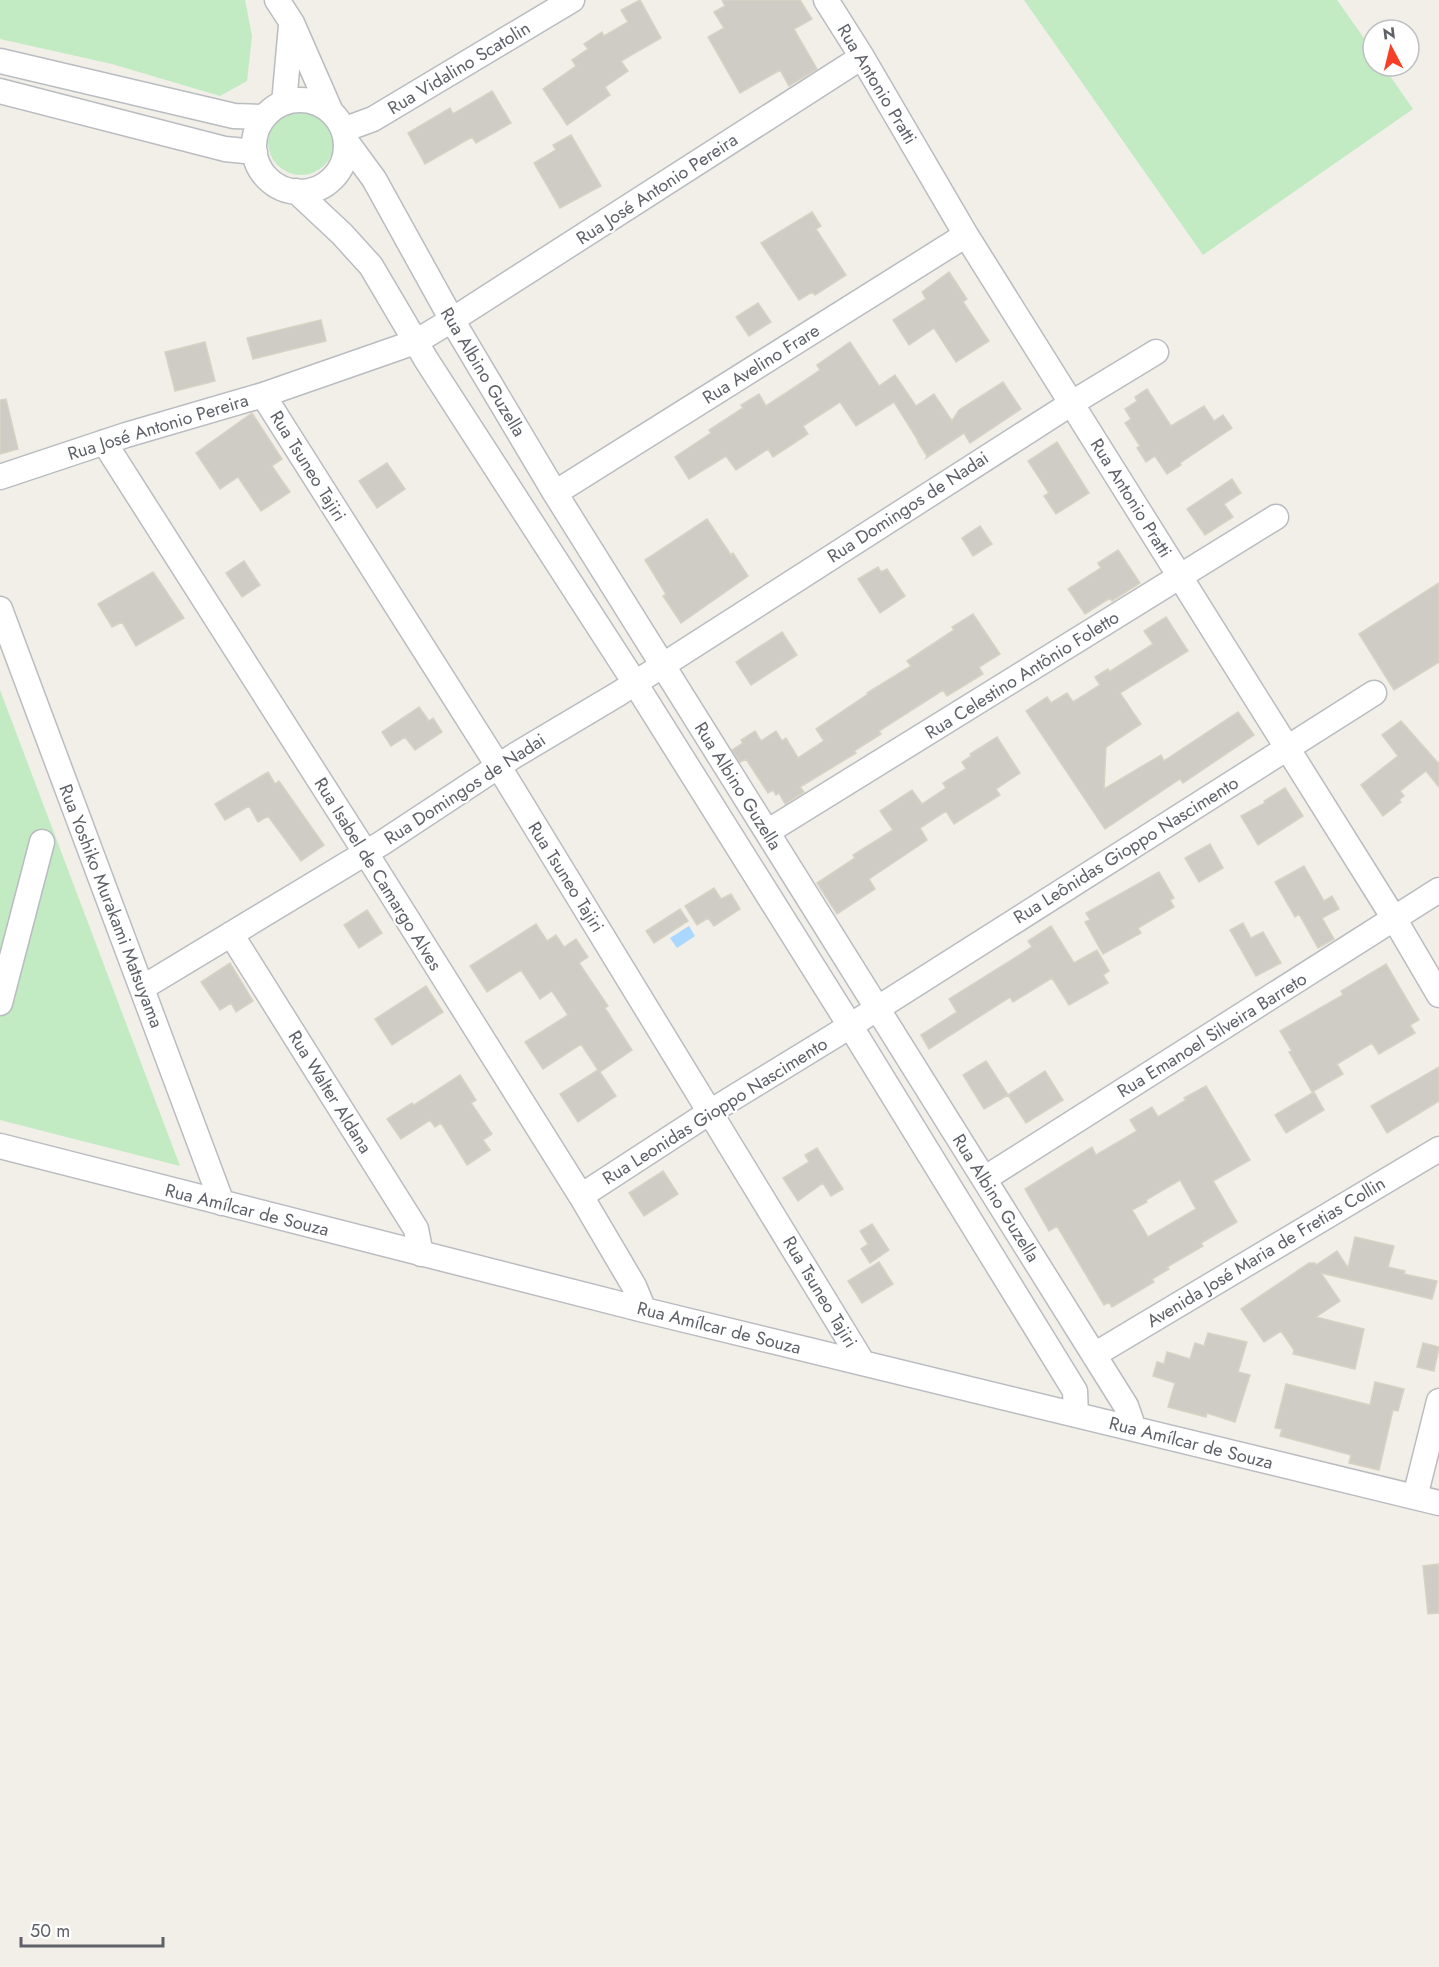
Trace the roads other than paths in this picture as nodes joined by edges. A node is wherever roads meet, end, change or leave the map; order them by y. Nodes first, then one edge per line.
1 (277, 0) edge
2 (572, 0) edge
3 (826, 0) edge
4 (292, 24) junction
5 (862, 57) junction
6 (0, 62) edge
7 (0, 91) edge
8 (284, 103) junction
9 (264, 117) junction
10 (340, 127) junction
11 (255, 152) junction
12 (296, 191) junction
13 (966, 236) junction
14 (452, 320) junction
15 (417, 340) junction
16 (1156, 352) dead end
17 (262, 395) junction
18 (1072, 403) junction
19 (104, 442) junction
20 (0, 477) edge
21 (555, 493) junction
22 (1276, 517) dead end
23 (1180, 577) junction
24 (0, 609) edge
25 (663, 665) junction
26 (635, 682) junction
27 (1374, 693) dead end
28 (1287, 748) junction
29 (498, 767) junction
30 (768, 832) junction
31 (42, 842) dead end
32 (365, 853) junction
33 (1439, 890) edge
34 (1395, 920) junction
35 (231, 934) junction
36 (142, 988) junction
37 (1439, 995) edge
38 (0, 1003) edge
39 (878, 1008) junction
40 (850, 1026) junction
41 (710, 1112) junction
42 (0, 1146) edge
43 (1439, 1149) edge
44 (984, 1179) junction
45 (580, 1196) junction
46 (222, 1203) junction
47 (421, 1254) junction
48 (644, 1310) junction
49 (1094, 1354) junction
50 (863, 1363) junction
51 (1439, 1401) edge
52 (1076, 1415) junction
53 (1134, 1429) junction
54 (1415, 1497) junction
55 (1439, 1503) edge

1 - 4 street
2 - 10 street, Rua Vidalino Scatolin
3 - 5 street, Rua Antonio Pratti
4 - 8 street
4 - 10 street, Rua Albino Guzella
5 - 13 street, Rua Antonio Pratti
5 - 14 street, Rua José Antonio Pereira
6 - 9 street
7 - 11 street
8 - 9 street
8 - 10 street
9 - 11 street
10 - 12 street
10 - 14 street, Rua Albino Guzella
11 - 12 street
12 - 15 street, Rua Albino Guzella
13 - 18 street, Rua Antonio Pratti
13 - 21 street, Rua Avelino Frare
14 - 15 street, Rua José Antonio Pereira
14 - 21 street, Rua Albino Guzella
15 - 17 street, Rua José Antonio Pereira
15 - 26 street, Rua Albino Guzella
16 - 18 street, Rua Domingos de Nadai
17 - 19 street, Rua José Antonio Pereira
17 - 29 street, Rua Tsuneo Tajiri
18 - 23 street, Rua Antonio Pratti
18 - 25 street, Rua Domingos de Nadai
19 - 20 street, Rua José Antonio Pereira
19 - 32 street, Rua Isabel de Camargo Alves
21 - 25 street, Rua Albino Guzella
22 - 23 street, Rua Celestino Antônio Foletto
23 - 28 street, Rua Antonio Pratti
23 - 30 street, Rua Celestino Antônio Foletto
24 - 36 street, Rua Yoshiko Murakami Matsuyama
25 - 26 street, Rua Domingos de Nadai
25 - 30 street, Rua Albino Guzella
26 - 29 street, Rua Domingos de Nadai
26 - 40 street, Rua Albino Guzella
27 - 28 street, Rua Leônidas Gioppo Nascimento
28 - 34 street, Rua Antonio Pratti
28 - 39 street, Rua Leônidas Gioppo Nascimento
29 - 32 street, Rua Domingos de Nadai
29 - 41 street, Rua Tsuneo Tajiri
30 - 39 street, Rua Albino Guzella
31 - 38 street
32 - 35 street, Rua Domingos de Nadai
32 - 45 street, Rua Isabel de Camargo Alves
33 - 34 street, Rua Emanoel Silveira Barreto
34 - 37 street, Rua Antonio Pratti
34 - 44 street, Rua Emanoel Silveira Barreto
35 - 36 street, Rua Domingos de Nadai
35 - 47 street, Rua Walter Aldana
36 - 46 street, Rua Yoshiko Murakami Matsuyama
39 - 40 street, Rua Leônidas Gioppo Nascimento
39 - 44 street, Rua Albino Guzella
40 - 41 street, Rua Leonidas Gioppo Nascimento
40 - 52 street, Rua Albino Guzella
41 - 45 street, Rua Leonidas Gioppo Nascimento
41 - 50 street, Rua Tsuneo Tajiri
42 - 46 street, Rua Amílcar de Souza
43 - 49 street, Avenida José Maria de Fretias Collin
44 - 49 street, Rua Albino Guzella
45 - 48 street, Rua Isabel de Camargo Alves
46 - 47 street, Rua Amílcar de Souza
47 - 48 street, Rua Amílcar de Souza
48 - 50 street, Rua Amílcar de Souza
49 - 53 street, Rua Albino Guzella
50 - 52 street, Rua Amílcar de Souza
51 - 54 street
52 - 53 street, Rua Amílcar de Souza
53 - 54 street, Rua Amílcar de Souza
54 - 55 street, Rua Amílcar de Souza

